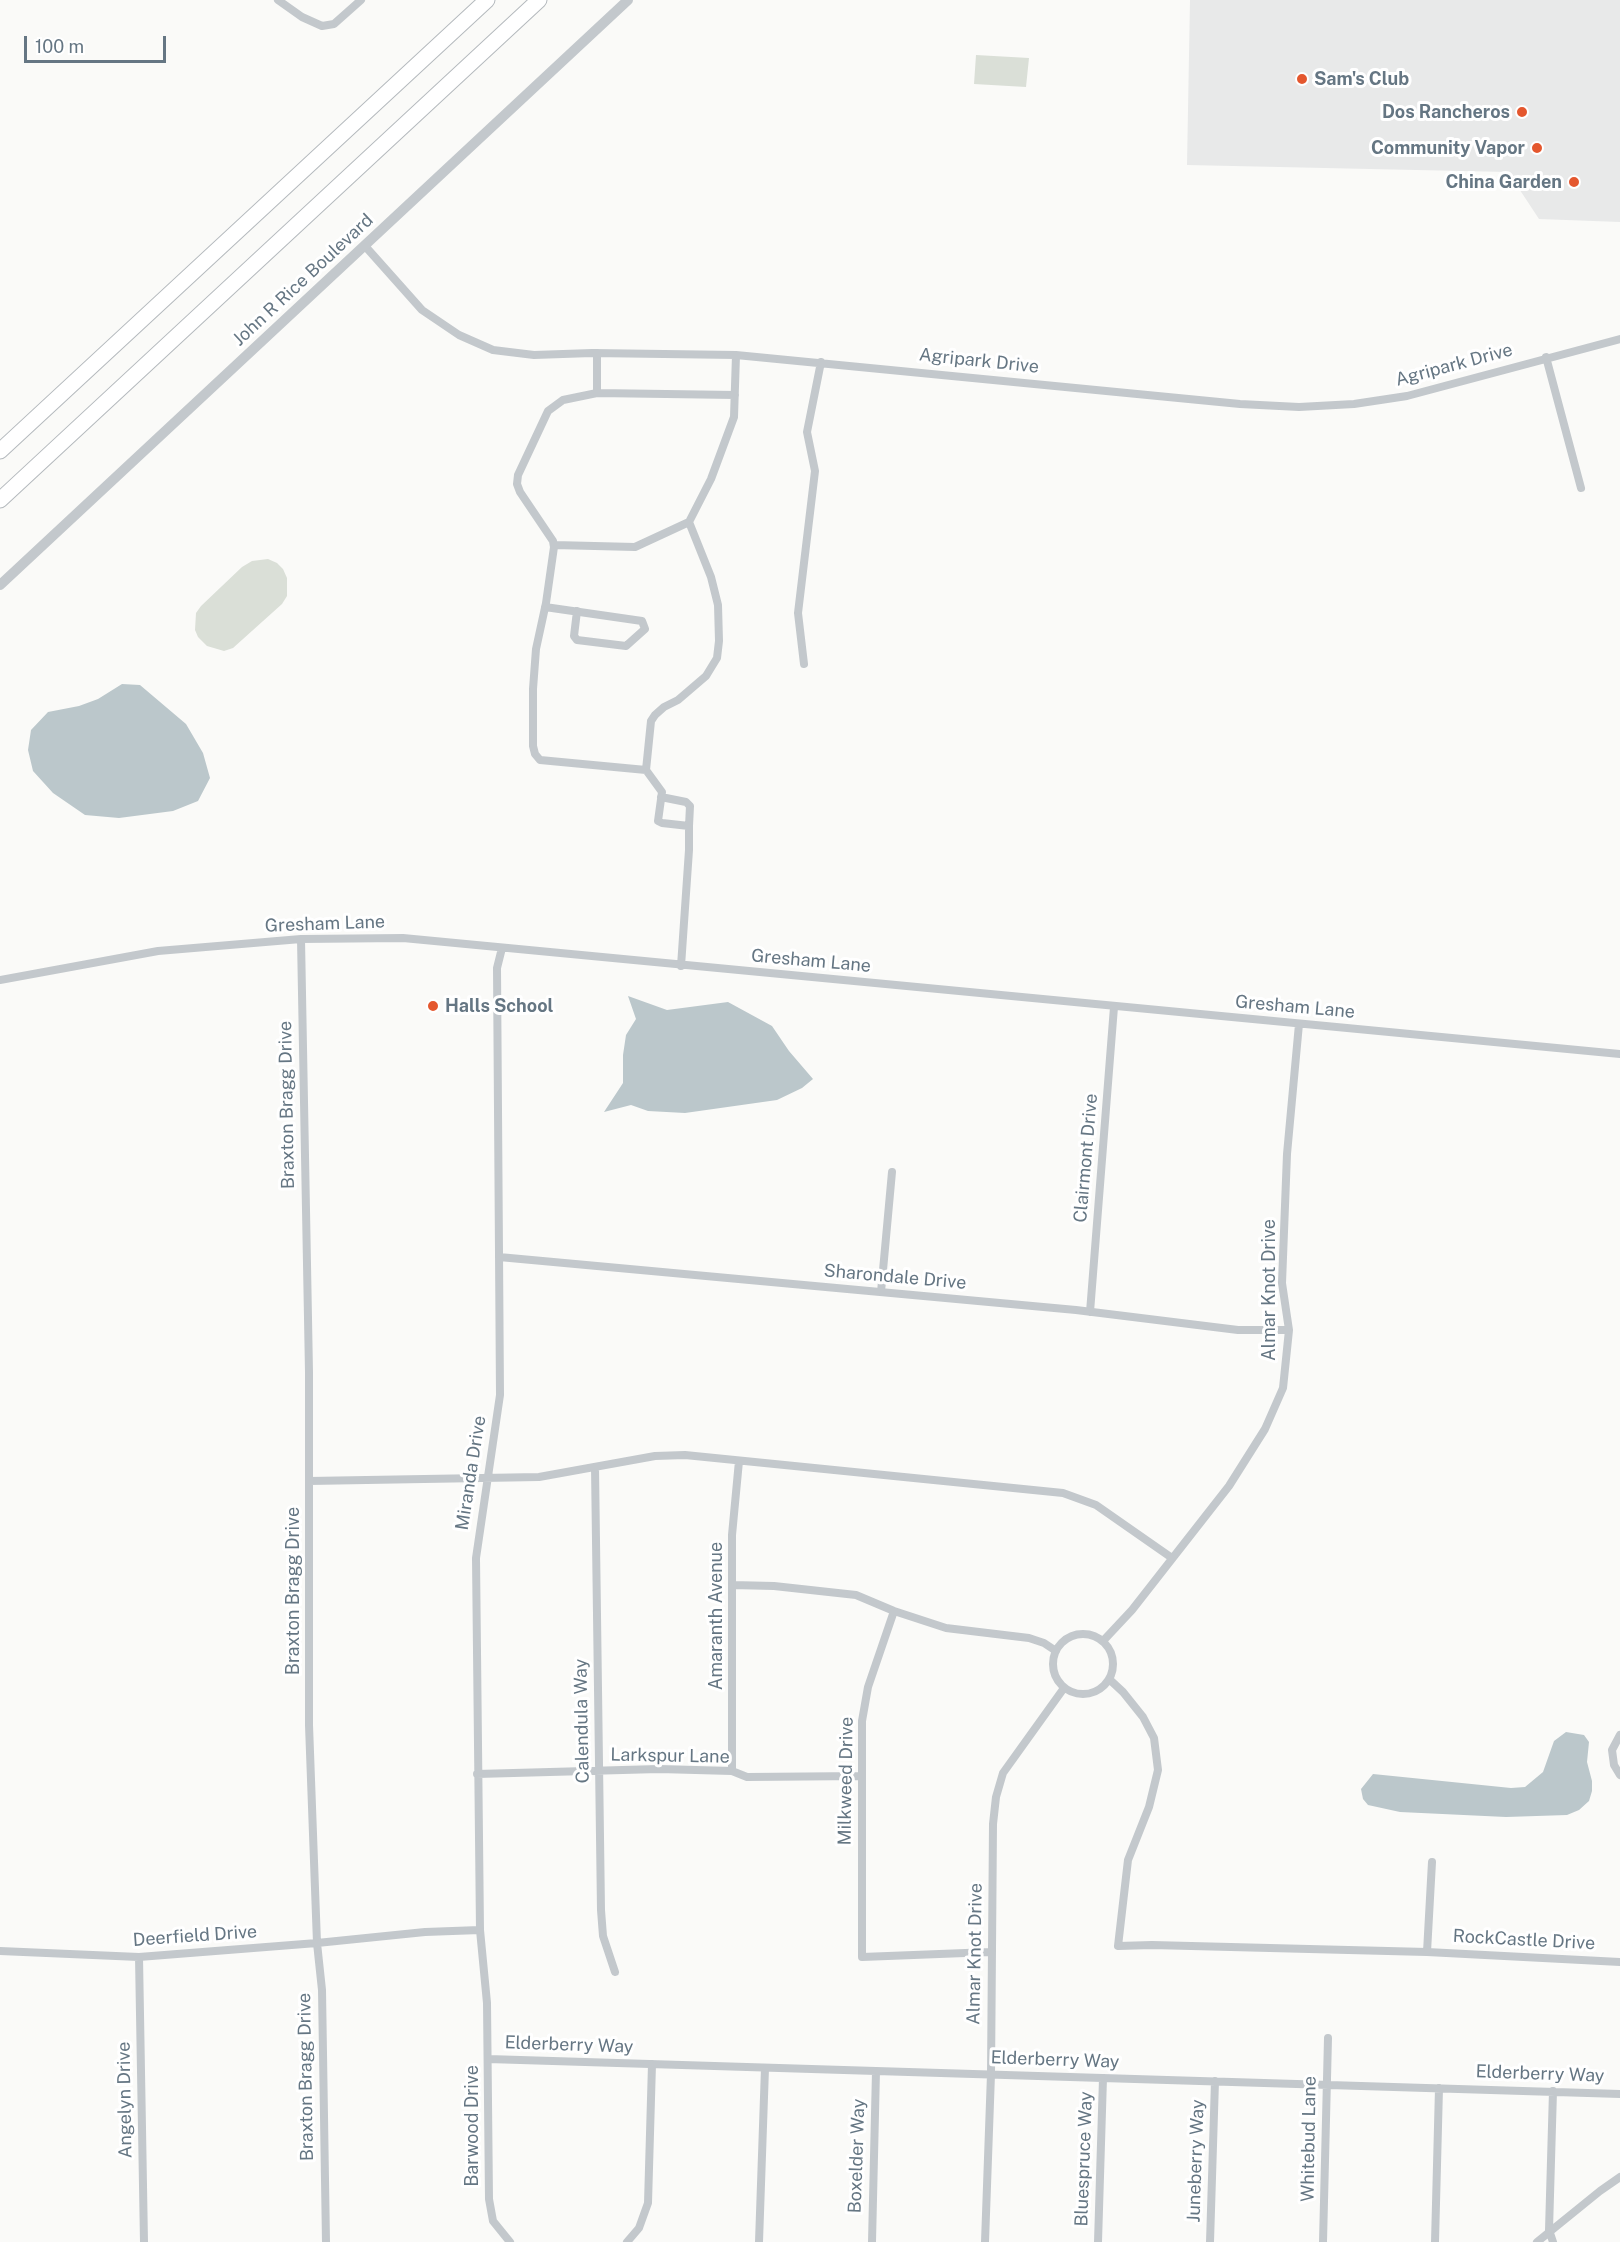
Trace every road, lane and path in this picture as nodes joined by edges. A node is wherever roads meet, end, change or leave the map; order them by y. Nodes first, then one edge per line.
1 (278, 0) edge
2 (361, 0) edge
3 (487, 0) edge
4 (539, 0) edge
5 (628, 0) edge
6 (365, 246) junction
7 (1620, 339) edge
8 (597, 353) junction
9 (736, 355) junction
10 (1546, 357) junction
11 (821, 362) junction
12 (597, 393) junction
13 (735, 395) junction
14 (0, 451) edge
15 (1581, 488) dead end
16 (0, 500) edge
17 (689, 522) junction
18 (554, 545) junction
19 (0, 585) edge
20 (545, 607) junction
21 (577, 611) junction
22 (804, 664) dead end
23 (646, 770) junction
24 (661, 797) junction
25 (689, 826) junction
26 (301, 939) junction
27 (502, 948) junction
28 (681, 966) junction
29 (0, 980) edge
30 (1114, 1007) junction
31 (1299, 1024) junction
32 (1620, 1054) edge
33 (892, 1172) dead end
34 (499, 1257) junction
35 (881, 1292) junction
36 (1090, 1312) junction
37 (1288, 1330) junction
38 (740, 1461) junction
39 (595, 1467) junction
40 (488, 1479) junction
41 (309, 1481) junction
42 (1173, 1558) junction
43 (732, 1585) junction
44 (894, 1611) junction
45 (1103, 1641) junction
46 (1056, 1651) junction
47 (1109, 1679) junction
48 (1064, 1688) junction
49 (1620, 1735) edge
50 (599, 1771) junction
51 (732, 1771) junction
52 (477, 1774) junction
53 (1620, 1775) edge
54 (862, 1776) junction
55 (1432, 1862) dead end
56 (480, 1930) junction
57 (317, 1943) junction
58 (0, 1950) edge
59 (991, 1952) junction
60 (1427, 1952) junction
61 (139, 1958) junction
62 (1620, 1962) edge
63 (615, 1972) dead end
64 (487, 2002) joint
65 (1328, 2038) dead end
66 (488, 2059) junction
67 (652, 2064) junction
68 (765, 2068) junction
69 (876, 2071) junction
70 (991, 2074) junction
71 (1103, 2078) junction
72 (1215, 2081) junction
73 (1328, 2084) junction
74 (1439, 2088) junction
75 (1553, 2091) junction
76 (1620, 2094) edge
77 (1620, 2177) edge
78 (1550, 2232) junction
79 (144, 2242) edge
80 (326, 2242) edge
81 (510, 2242) edge
82 (627, 2242) edge
83 (759, 2242) edge
84 (872, 2242) edge
85 (985, 2242) edge
86 (1098, 2242) edge
87 (1210, 2242) edge
88 (1323, 2242) edge
89 (1435, 2242) edge
90 (1537, 2242) edge
91 (1553, 2242) edge

1 - 2 street
3 - 14 highway
4 - 16 highway
5 - 6 street, John R Rice Boulevard
6 - 8 street, Agripark Drive
6 - 19 street, John R Rice Boulevard
7 - 10 street, Agripark Drive
8 - 9 street, Agripark Drive
8 - 12 street
9 - 11 street, Agripark Drive
9 - 13 street
10 - 11 street, Agripark Drive
10 - 15 street
11 - 22 street
12 - 13 street
12 - 18 street
13 - 17 street
17 - 18 street
17 - 23 street
18 - 20 street
20 - 21 street
20 - 23 street
21 - 21 street
23 - 24 street
24 - 25 street
24 - 25 street
25 - 28 street
26 - 27 street, Gresham Lane
26 - 29 street, Gresham Lane
26 - 41 street, Braxton Bragg Drive
27 - 28 street, Gresham Lane
27 - 34 street, Miranda Drive
28 - 30 street, Gresham Lane
30 - 31 street, Gresham Lane
30 - 36 street, Clairmont Drive
31 - 32 street, Gresham Lane
31 - 37 street, Almar Knot Drive
33 - 35 street
34 - 35 street, Sharondale Drive
34 - 40 street, Miranda Drive
35 - 36 street, Sharondale Drive
36 - 37 street, Sharondale Drive
37 - 42 street, Almar Knot Drive
38 - 39 street
38 - 42 street
38 - 43 street, Amaranth Avenue
39 - 40 street
39 - 50 street, Calendula Way
40 - 41 street
40 - 52 street, Miranda Drive
41 - 57 street, Braxton Bragg Drive
42 - 45 street, Almar Knot Drive
43 - 44 street
43 - 51 street, Amaranth Avenue
44 - 46 street
44 - 54 street, Milkweed Drive
45 - 46 street
45 - 47 street
46 - 48 street
47 - 48 street
47 - 60 street, RockCastle Drive
48 - 59 street, Almar Knot Drive
49 - 53 street
50 - 51 street, Larkspur Lane
50 - 52 street, Larkspur Lane
50 - 63 street, Calendula Way
51 - 54 street, Larkspur Lane
52 - 56 street, Miranda Drive
54 - 59 street, Milkweed Drive
55 - 60 street
56 - 57 street, Deerfield Drive
56 - 64 street, Miranda Drive
57 - 61 street, Deerfield Drive
57 - 80 street, Braxton Bragg Drive
58 - 61 street, Deerfield Drive
59 - 70 street, Almar Knot Drive
60 - 62 street, RockCastle Drive
61 - 79 street, Angelyn Drive
64 - 66 street, Barwood Drive
65 - 73 street, Whitebud Lane
66 - 67 street, Elderberry Way
66 - 81 street, Barwood Drive
67 - 68 street, Elderberry Way
67 - 82 street
68 - 69 street, Elderberry Way
68 - 83 street
69 - 70 street, Elderberry Way
69 - 84 street, Boxelder Way
70 - 71 street, Elderberry Way
70 - 85 street, Almar Knot Drive
71 - 72 street, Elderberry Way
71 - 86 street, Bluespruce Way
72 - 73 street, Elderberry Way
72 - 87 street, Juneberry Way
73 - 74 street, Elderberry Way
73 - 88 street, Whitebud Lane
74 - 75 street, Elderberry Way
74 - 89 street
75 - 76 street, Elderberry Way
75 - 78 street
77 - 78 street
78 - 90 street
78 - 91 street

